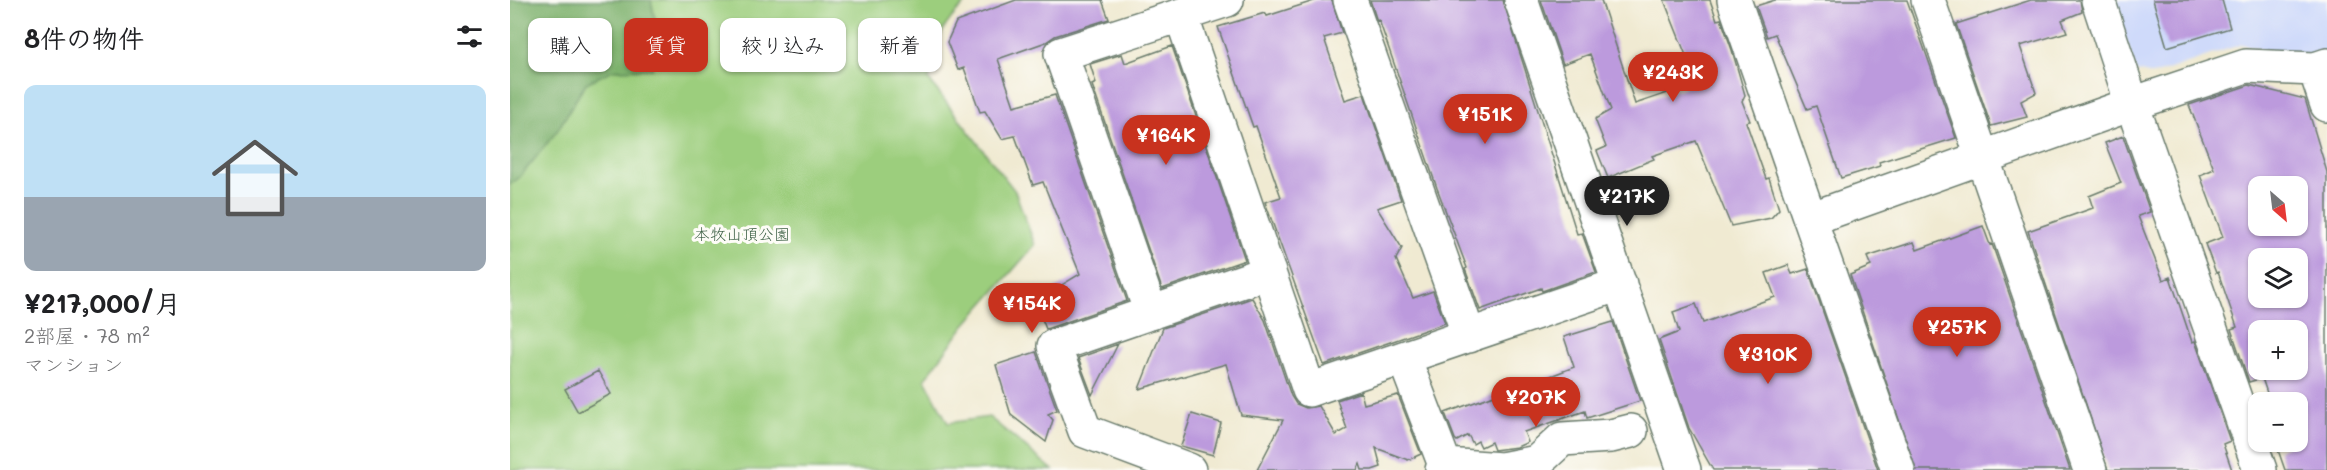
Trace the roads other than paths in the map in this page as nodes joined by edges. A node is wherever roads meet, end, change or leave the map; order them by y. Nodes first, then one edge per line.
1 (1227, 0) edge
2 (1350, 0) edge
3 (1521, 0) edge
4 (1734, 0) edge
5 (1928, 0) edge
6 (2098, 0) edge
7 (1181, 15) junction
8 (2321, 67) edge
9 (2132, 104) junction
10 (2327, 105) edge
11 (1983, 157) junction
12 (1810, 219) junction
13 (1269, 272) junction
14 (1620, 284) junction
15 (1151, 313) junction
16 (1469, 336) junction
17 (1404, 358) junction
18 (1651, 420) junction
19 (1444, 467) edge
20 (1189, 470) edge
21 (1684, 470) edge
22 (1898, 470) edge
23 (2090, 470) edge
24 (2260, 470) edge

1 - 7 street
2 - 16 street
3 - 14 street
4 - 12 street
5 - 11 street
6 - 9 street
7 - 13 street
7 - 15 street
8 - 9 street
8 - 10 street
9 - 11 street
9 - 24 street
11 - 12 street
11 - 23 street
12 - 22 street
13 - 15 street
13 - 17 street
14 - 16 street
14 - 18 street
15 - 20 street
16 - 17 street
17 - 19 street
18 - 19 street
18 - 21 street

